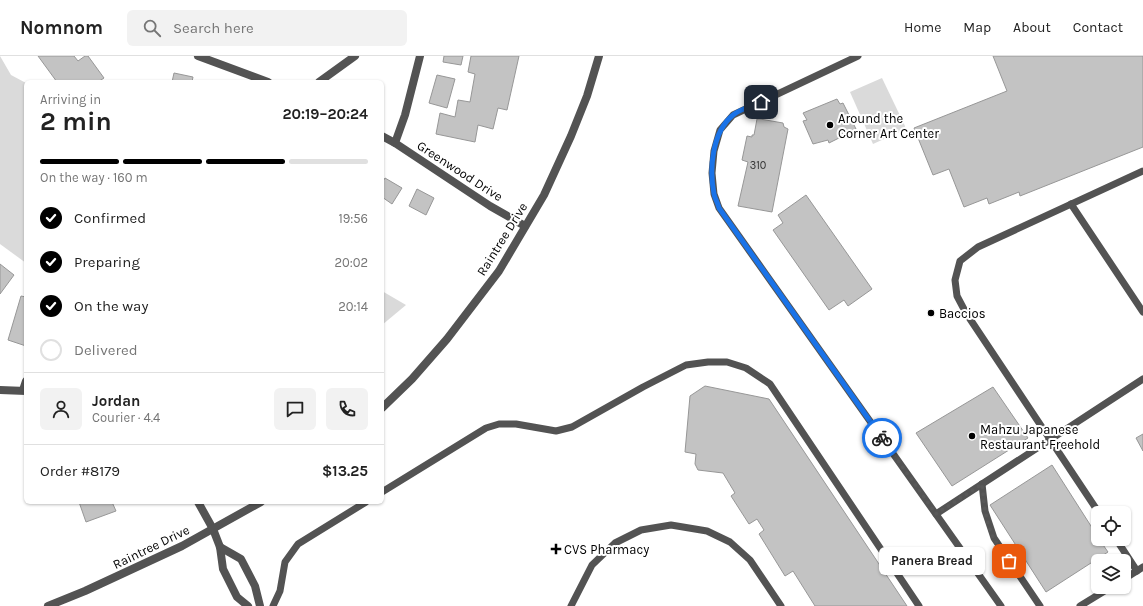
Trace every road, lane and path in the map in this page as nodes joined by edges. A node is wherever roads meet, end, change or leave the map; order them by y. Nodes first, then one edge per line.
1 (198, 56) edge
2 (355, 56) edge
3 (420, 56) edge
4 (599, 56) edge
5 (858, 56) edge
6 (263, 80) edge
7 (322, 80) edge
8 (384, 137) edge
9 (395, 143) junction
10 (1143, 171) edge
11 (1071, 204) junction
12 (525, 226) junction
13 (1143, 312) edge
14 (1143, 379) edge
15 (0, 390) edge
16 (24, 391) edge
17 (384, 406) edge
18 (1050, 439) junction
19 (982, 484) junction
20 (384, 491) edge
21 (199, 504) edge
22 (257, 504) edge
23 (363, 504) edge
24 (1094, 506) edge
25 (936, 514) junction
26 (213, 529) junction
27 (1122, 546) edge
28 (220, 547) junction
29 (1140, 569) edge
30 (1131, 575) edge
31 (1100, 594) edge
32 (48, 606) edge
33 (248, 606) edge
34 (260, 606) edge
35 (273, 606) edge
36 (571, 606) edge
37 (781, 606) edge
38 (919, 606) edge
39 (1001, 606) edge
40 (1040, 606) edge
41 (1080, 606) edge

1 - 6 street
2 - 7 street
3 - 9 street
4 - 12 street, Raintree Drive
5 - 25 lane
8 - 9 street, Greenwood Drive
9 - 12 street, Greenwood Drive
10 - 11 lane
11 - 13 lane
11 - 18 lane
12 - 17 street, Raintree Drive
14 - 18 lane
15 - 16 street
18 - 19 lane
18 - 24 lane
19 - 25 lane
19 - 40 lane
20 - 38 lane
21 - 26 street
22 - 26 street, Raintree Drive
23 - 35 lane
25 - 39 lane
26 - 28 street
26 - 32 street, Raintree Drive
27 - 29 lane
28 - 33 street
28 - 34 street
29 - 30 lane
31 - 41 lane
36 - 37 lane

